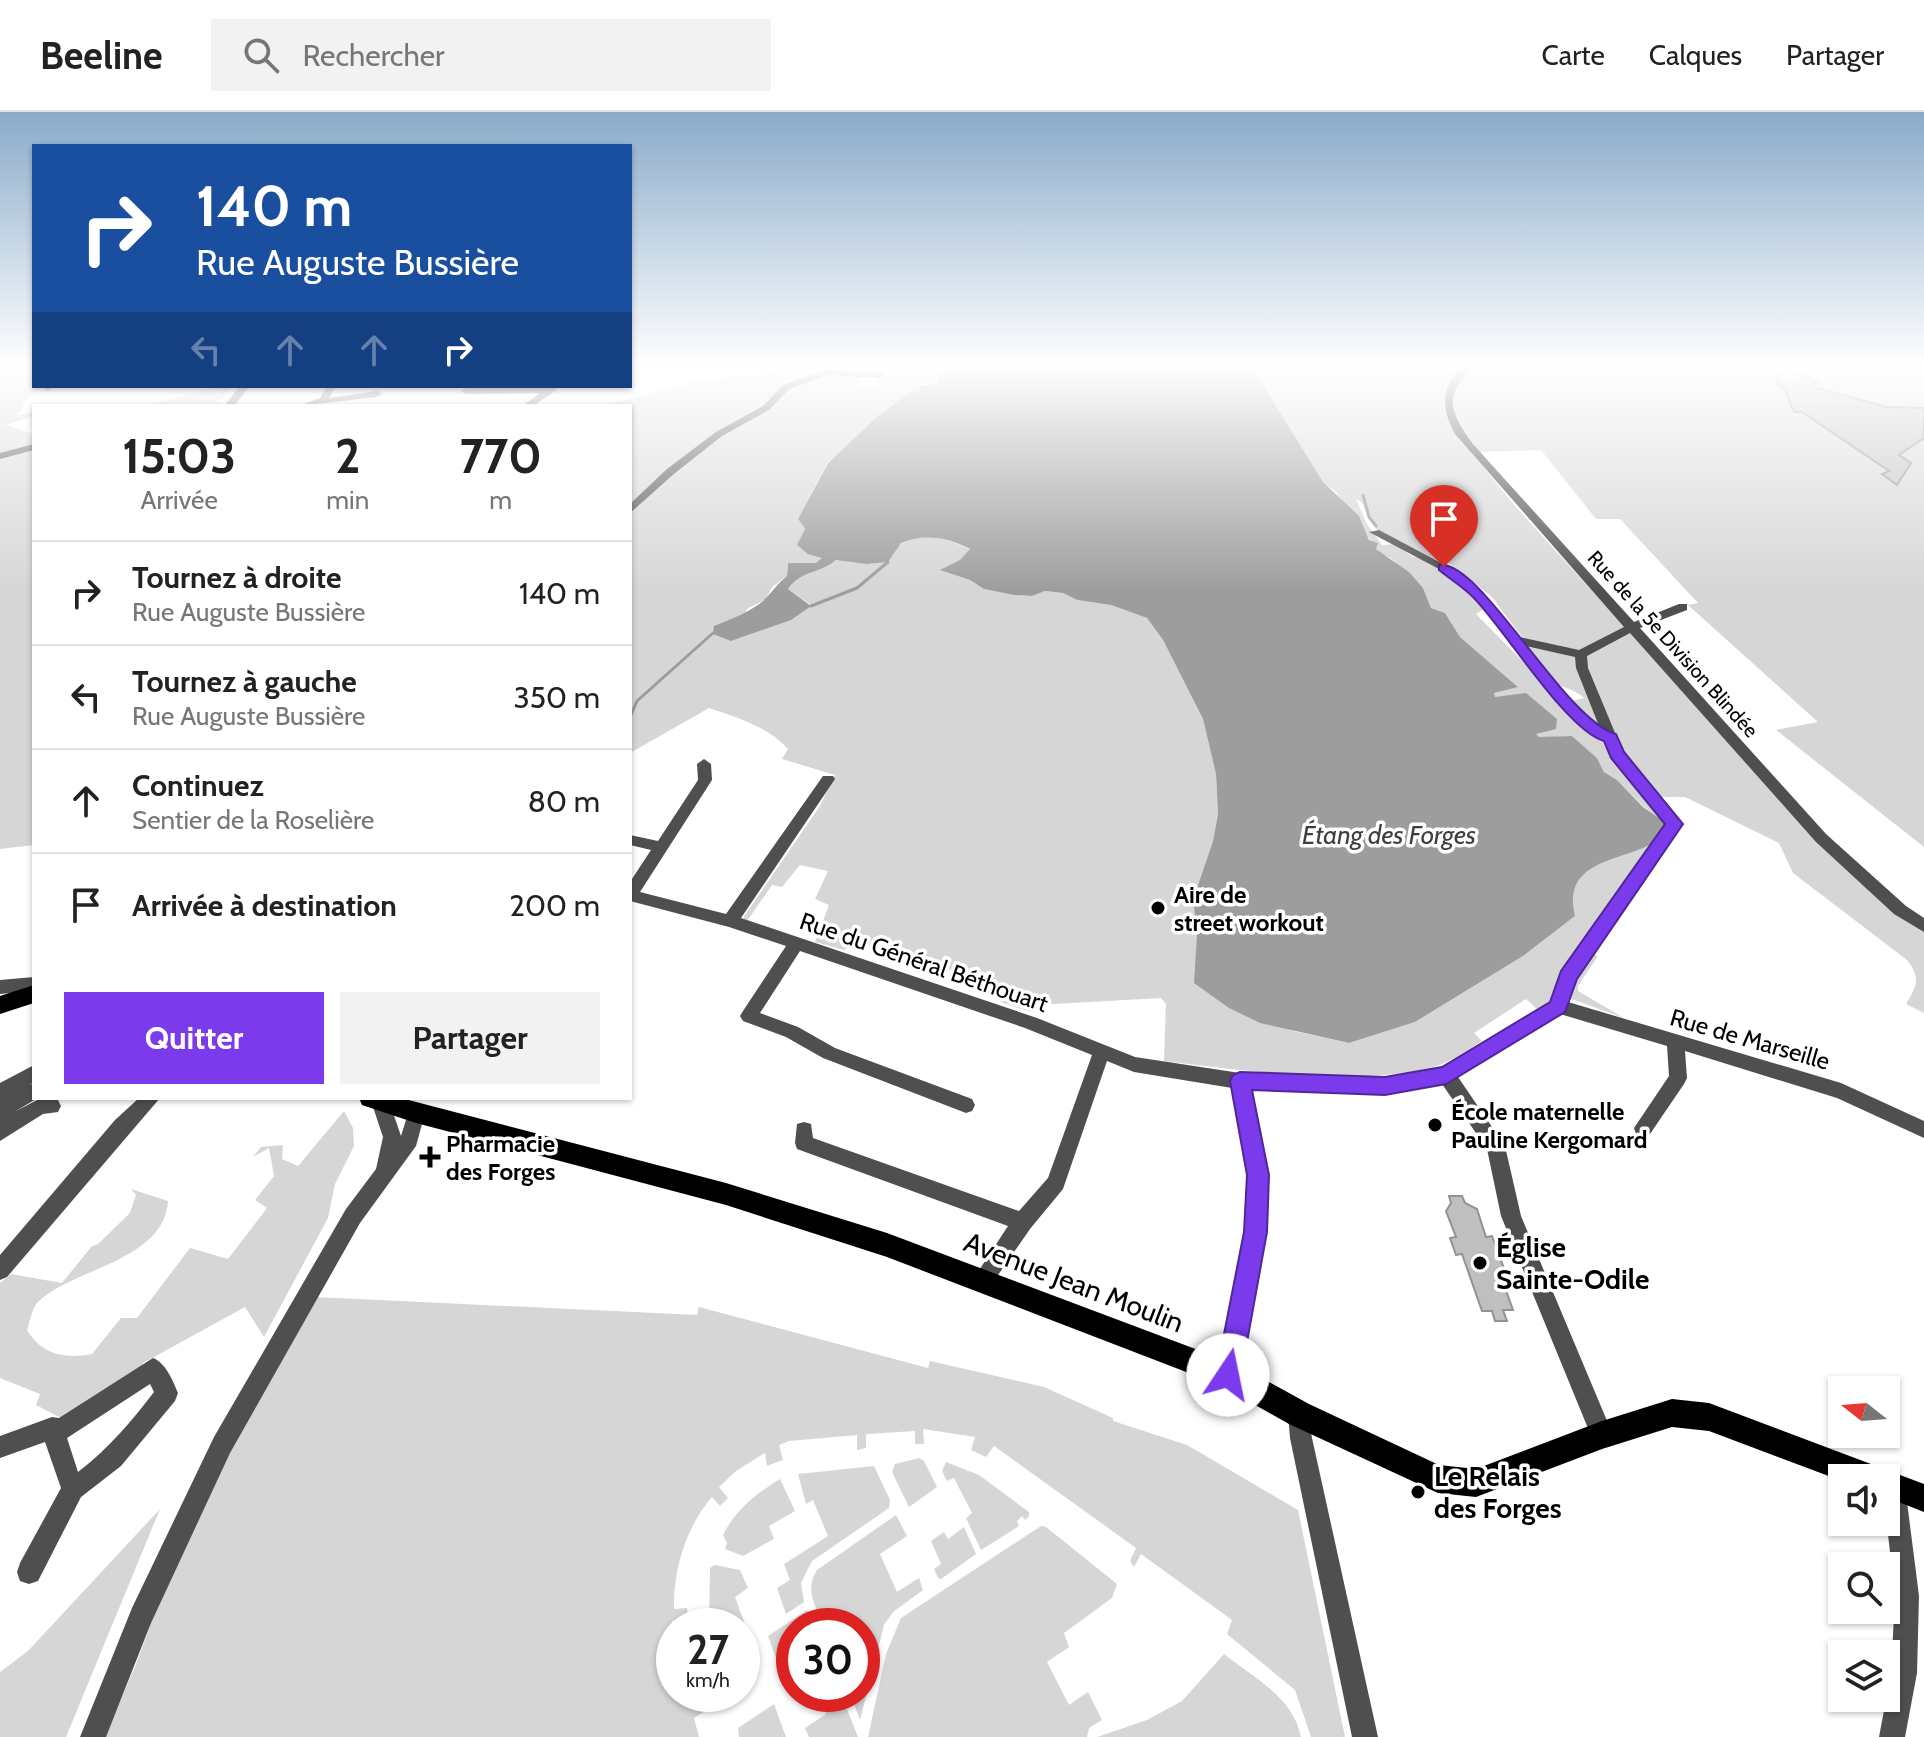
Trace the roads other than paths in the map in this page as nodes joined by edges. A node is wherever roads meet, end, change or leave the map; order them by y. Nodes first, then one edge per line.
1 (711, 440) edge
2 (1464, 440) edge
3 (32, 448) edge
4 (0, 456) edge
5 (632, 508) edge
6 (1375, 532) dead end
7 (1683, 607) dead end
8 (1632, 628) junction
9 (1513, 640) junction
10 (1581, 654) junction
11 (1611, 738) junction
12 (704, 764) dead end
13 (828, 779) dead end
14 (632, 840) edge
15 (662, 847) junction
16 (632, 892) edge
17 (632, 896) edge
18 (730, 921) junction
19 (1924, 926) edge
20 (796, 944) junction
21 (32, 984) edge
22 (0, 987) edge
23 (32, 995) edge
24 (0, 1005) edge
25 (1558, 1006) junction
26 (1675, 1042) junction
27 (1101, 1053) junction
28 (32, 1075) edge
29 (1446, 1075) junction
30 (1240, 1081) junction
31 (32, 1092) edge
32 (149, 1100) edge
33 (375, 1100) edge
34 (966, 1105) dead end
35 (52, 1106) dead end
36 (2, 1111) edge
37 (416, 1113) junction
38 (1643, 1128) dead end
39 (804, 1130) dead end
40 (1924, 1130) edge
41 (380, 1180) junction
42 (1023, 1222) junction
43 (0, 1270) edge
44 (982, 1281) junction
45 (1228, 1375) junction
46 (1299, 1414) junction
47 (52, 1428) junction
48 (1602, 1435) junction
49 (0, 1447) edge
50 (1836, 1464) edge
51 (1900, 1488) edge
52 (73, 1489) junction
53 (1924, 1498) edge
54 (1899, 1536) edge
55 (29, 1572) dead end
56 (1916, 1600) edge
57 (93, 1737) edge
58 (1365, 1737) edge
59 (1892, 1737) edge

1 - 5 street
2 - 8 street, Rue de la 5e Division Blindée
3 - 4 street
6 - 9 street
7 - 8 street
8 - 10 street
8 - 19 street, Rue de la 5e Division Blindée
9 - 10 street
9 - 11 street
10 - 11 street
11 - 25 street
12 - 15 street
13 - 18 street
14 - 15 street
15 - 16 street
17 - 18 street, Rue du Général Béthouart
18 - 20 street, Rue du Général Béthouart
20 - 27 street, Rue du Général Béthouart
20 - 34 street
21 - 22 street
23 - 24 main road
25 - 26 street, Rue de Marseille
25 - 29 street
26 - 38 street
26 - 40 street, Rue de Marseille
27 - 30 street, Rue du Général Béthouart
27 - 42 street
28 - 36 street
29 - 30 street, Rue du Général Béthouart
29 - 48 street
30 - 45 street
31 - 36 street
32 - 43 street
33 - 37 main road, Avenue Jean Moulin
33 - 41 street
35 - 36 street
37 - 41 street
37 - 44 main road, Avenue Jean Moulin
39 - 42 street
41 - 57 street
42 - 44 street
44 - 45 main road, Avenue Jean Moulin
45 - 46 main road, Avenue Jean Moulin
46 - 48 main road, Avenue Jean Moulin
46 - 58 street
47 - 49 street
47 - 52 street
47 - 52 street
48 - 50 main road, Avenue Jean Moulin
51 - 53 main road, Avenue Jean Moulin
52 - 55 street
54 - 56 street
56 - 59 street

